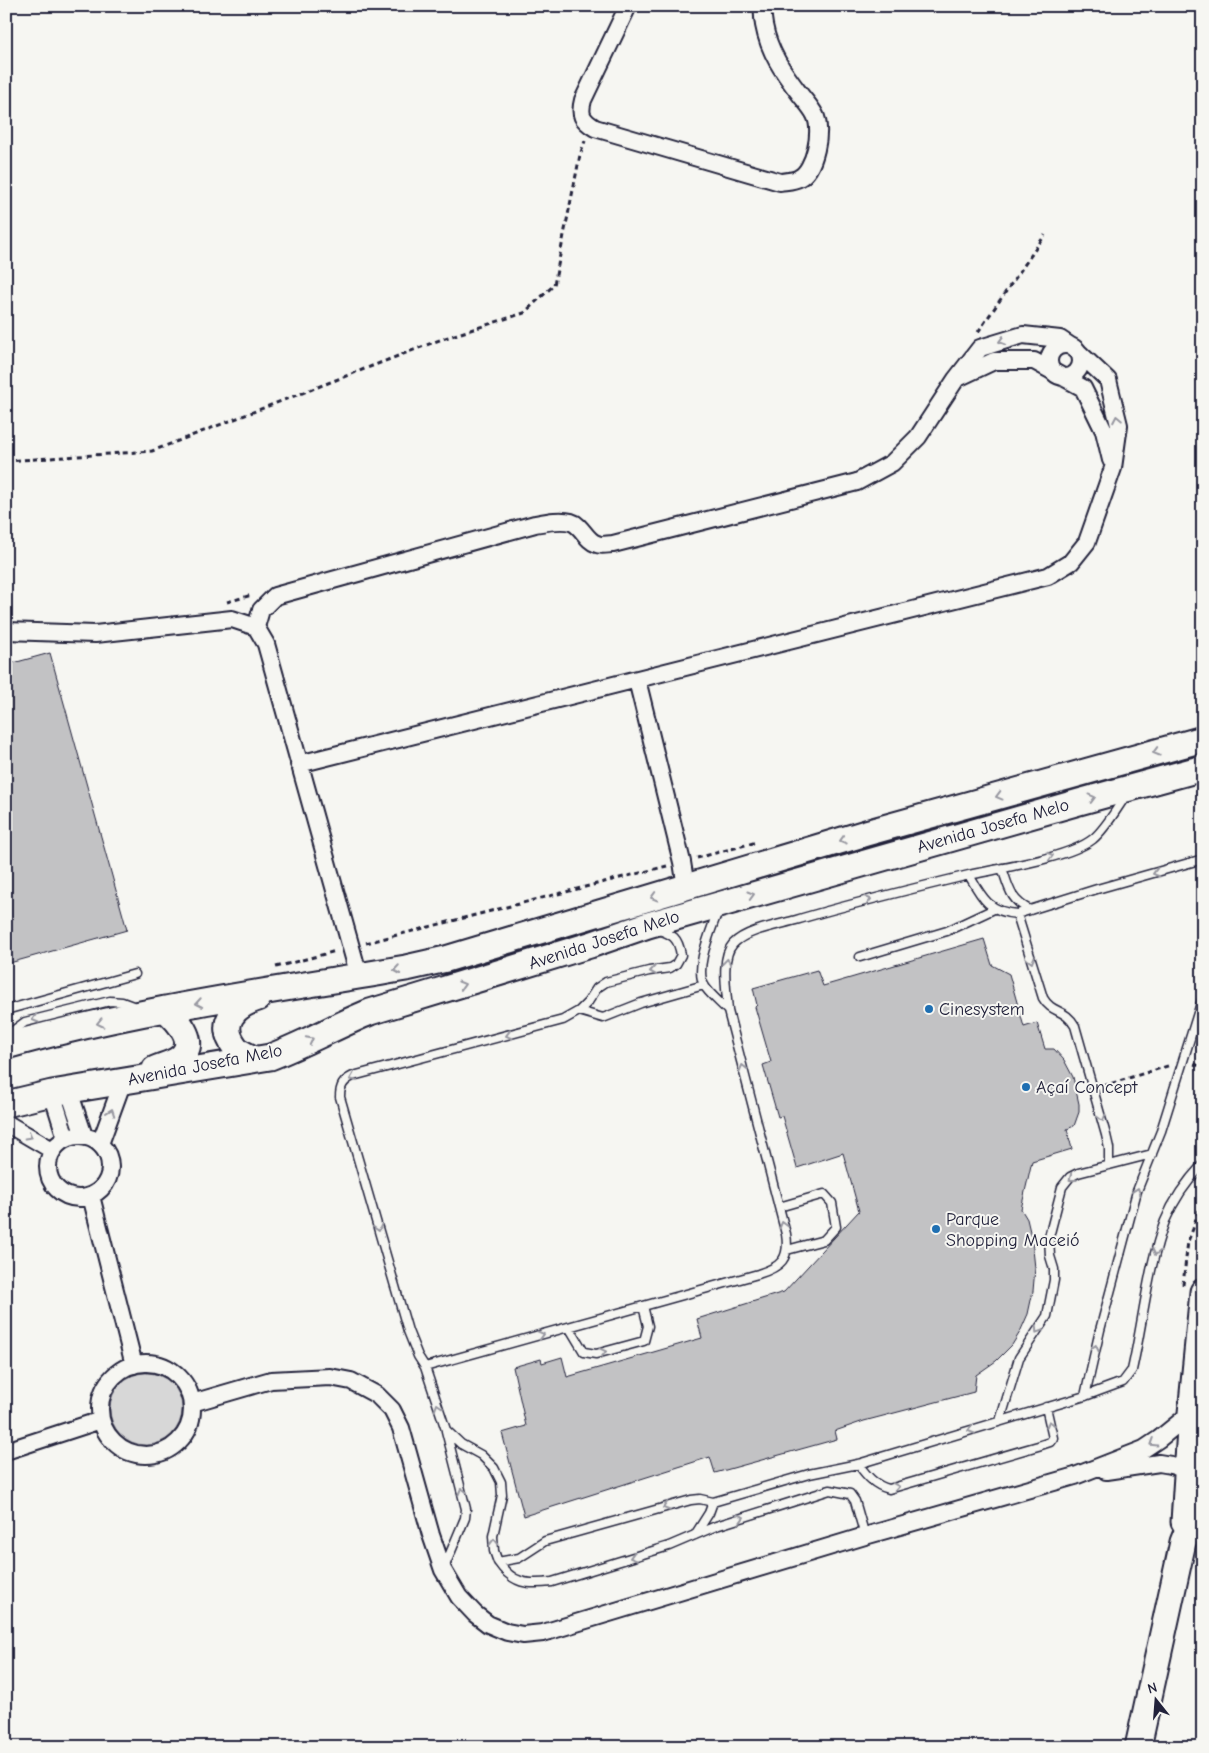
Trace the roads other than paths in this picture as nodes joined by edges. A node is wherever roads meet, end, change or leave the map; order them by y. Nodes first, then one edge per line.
1 (628, 6) edge
2 (762, 6) edge
3 (1075, 349) junction
4 (1059, 376) junction
5 (956, 379) junction
6 (1113, 468) junction
7 (256, 628) junction
8 (6, 631) edge
9 (637, 680) junction
10 (1203, 739) edge
11 (299, 764) junction
12 (1203, 768) edge
13 (1132, 787) junction
14 (1203, 859) edge
15 (1002, 868) junction
16 (969, 875) junction
17 (686, 887) junction
18 (720, 904) junction
19 (994, 909) junction
20 (1030, 910) junction
21 (1017, 914) junction
22 (648, 925) junction
23 (860, 957) dead end
24 (135, 974) dead end
25 (359, 976) junction
26 (704, 985) junction
27 (299, 986) junction
28 (59, 996) junction
29 (1203, 997) edge
30 (6, 1010) edge
31 (728, 1010) junction
32 (63, 1011) junction
33 (157, 1011) junction
34 (579, 1011) junction
35 (6, 1036) edge
36 (6, 1046) edge
37 (254, 1060) junction
38 (126, 1080) junction
39 (60, 1092) junction
40 (6, 1104) edge
41 (6, 1123) edge
42 (84, 1136) junction
43 (66, 1138) junction
44 (100, 1144) junction
45 (52, 1150) junction
46 (1152, 1154) junction
47 (1203, 1164) edge
48 (1109, 1165) junction
49 (91, 1196) junction
50 (778, 1207) junction
51 (787, 1250) junction
52 (1203, 1292) edge
53 (643, 1306) junction
54 (569, 1327) junction
55 (134, 1364) junction
56 (425, 1367) junction
57 (1085, 1396) junction
58 (192, 1403) junction
59 (1046, 1407) junction
60 (1191, 1413) junction
61 (101, 1420) junction
62 (1000, 1421) junction
63 (446, 1430) junction
64 (6, 1451) edge
65 (858, 1464) junction
66 (1186, 1470) junction
67 (1074, 1476) junction
68 (1201, 1500) edge
69 (713, 1502) junction
70 (695, 1535) junction
71 (865, 1536) junction
72 (1183, 1542) junction
73 (498, 1562) junction
74 (443, 1570) junction
75 (1138, 1747) edge

1 - 2 street
3 - 4 street
3 - 4 street
3 -> 5 street
6 -> 3 street
4 - 5 street
4 - 6 street
5 - 7 street
6 - 9 street
7 - 8 street
7 - 11 street
9 - 11 street
9 - 17 street
10 -> 17 main road, Avenida Josefa Melo
11 - 25 street
12 - 13 main road, Avenida Josefa Melo
15 -> 13 lane
18 -> 13 main road, Avenida Josefa Melo
14 -> 20 lane
15 - 16 lane
15 - 20 lane
16 - 19 lane
31 -> 16 lane
17 -> 25 main road, Avenida Josefa Melo
18 - 22 main road, Avenida Josefa Melo
18 - 26 lane
19 - 21 lane
19 - 23 lane
20 - 21 lane
21 -> 48 lane
22 -> 34 lane
37 -> 22 main road, Avenida Josefa Melo
24 - 28 lane
25 - 27 main road, Avenida Josefa Melo
26 - 31 lane
26 - 34 lane
27 -> 33 main road, Avenida Josefa Melo
27 - 37 main road
28 - 30 lane
28 - 32 lane
29 - 46 lane
50 -> 31 lane
32 - 33 lane
32 -> 35 lane
33 -> 36 main road, Avenida Josefa Melo
33 - 38 main road
34 -> 56 lane
37 - 38 main road, Avenida Josefa Melo
38 - 39 main road, Avenida Josefa Melo
44 -> 38 street
39 - 40 main road, Avenida Josefa Melo
39 - 42 street
39 - 43 street
41 -> 45 street
42 - 43 street
42 - 44 street
43 - 45 street
44 - 49 street
45 - 49 street
46 - 48 lane
57 -> 46 lane
47 -> 57 lane
48 -> 62 lane
49 - 55 street
51 -> 50 lane
50 - 51 lane
51 - 53 lane
52 - 60 main road
53 - 54 lane
54 -> 53 lane
56 -> 54 lane
55 - 58 street
55 - 61 street
63 -> 56 lane
57 - 59 lane
58 - 61 street
58 - 74 street
59 - 62 lane
65 -> 59 lane
60 - 66 main road
60 -> 67 street
61 - 64 street
62 -> 65 lane
73 -> 63 lane
74 -> 63 lane
65 - 69 lane
66 - 67 street
66 - 72 main road
67 - 71 street
68 - 72 main road
69 - 70 lane
69 -> 73 lane
70 -> 71 lane
70 -> 73 lane
71 - 74 street
72 - 75 main road

